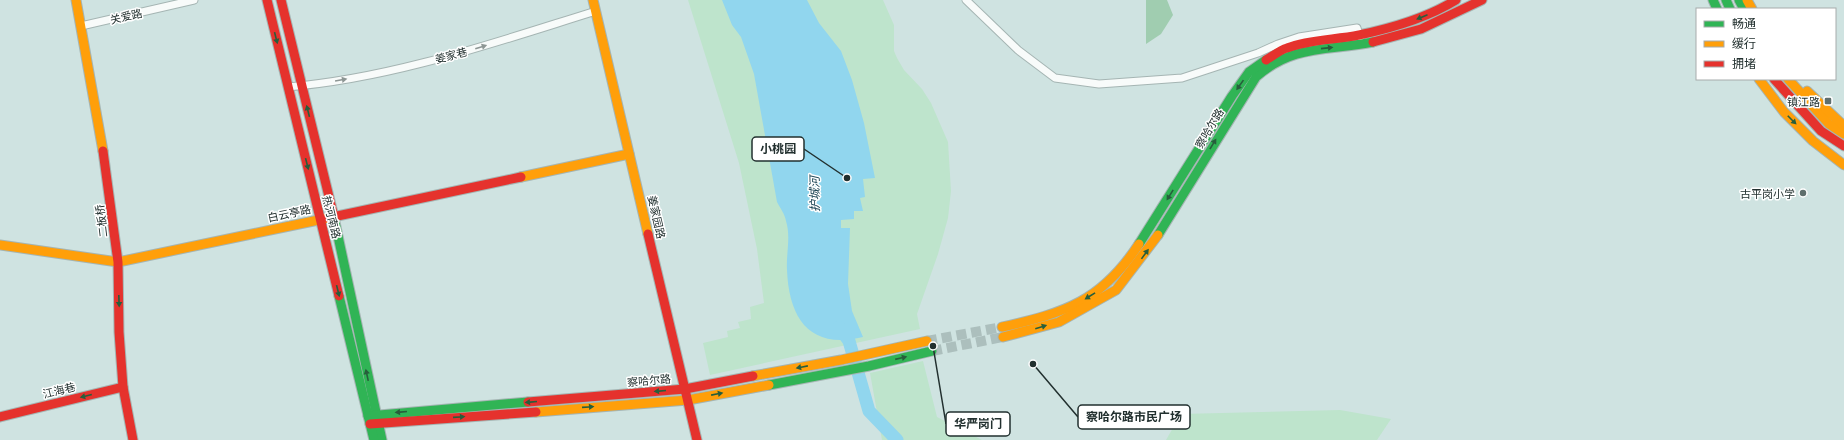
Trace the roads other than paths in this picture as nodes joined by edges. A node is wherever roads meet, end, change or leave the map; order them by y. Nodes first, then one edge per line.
1 (76, 0) edge
2 (194, 0) edge
3 (267, 0) edge
4 (281, 0) edge
5 (593, 0) edge
6 (966, 0) edge
7 (1456, 0) edge
8 (1482, 0) edge
9 (596, 11) junction
10 (81, 26) junction
11 (1361, 40) junction
12 (1761, 80) edge
13 (1775, 80) edge
14 (1789, 80) edge
15 (1797, 80) edge
16 (302, 86) junction
17 (288, 88) junction
18 (1844, 126) edge
19 (1844, 134) edge
20 (1844, 146) edge
21 (629, 154) junction
22 (1844, 165) edge
23 (334, 217) junction
24 (320, 219) junction
25 (0, 245) edge
26 (118, 262) junction
27 (1002, 327) tunnel mouth
28 (1003, 337) tunnel mouth
29 (927, 342) tunnel mouth
30 (932, 351) tunnel mouth
31 (124, 387) junction
32 (685, 390) junction
33 (688, 400) junction
34 (0, 417) edge
35 (373, 419) junction
36 (133, 440) edge
37 (374, 440) edge
38 (382, 440) edge
39 (697, 440) edge

1 - 10 main road, 二板桥
2 - 10 street, 关爱路
3 -> 17 main road, 热河南路
4 - 16 main road, 热河南路
5 - 9 main road, 姜家园路
6 - 11 street
7 -> 11 main road, 察哈尔路
8 - 11 main road, 察哈尔路
16 -> 9 street, 姜家巷
9 - 21 main road, 姜家园路
10 - 26 main road, 二板桥
11 -> 27 main road, 察哈尔路
28 -> 11 main road, 察哈尔路
12 -> 22 main road
13 - 20 main road
14 - 19 main road
15 - 18 main road
16 - 17 street, 姜家巷
23 -> 16 main road, 热河南路
17 -> 24 main road, 热河南路
21 - 23 main road, 白云亭路
21 - 32 main road, 姜家园路
23 - 24 main road, 白云亭路
35 -> 23 main road, 热河南路
24 - 26 main road, 白云亭路
24 -> 35 main road, 热河南路
25 - 26 main road, 白云亭路
26 -> 31 main road, 二板桥
29 -> 32 main road, 察哈尔路
33 -> 30 main road, 察哈尔路
31 -> 34 main road, 江海巷
31 - 36 main road, 二板桥
32 - 33 main road, 姜家园路
32 -> 35 main road, 察哈尔路
35 -> 33 main road, 察哈尔路
33 - 39 main road, 姜家园路
35 - 37 main road, 热河南路
35 - 38 main road, 热河南路

